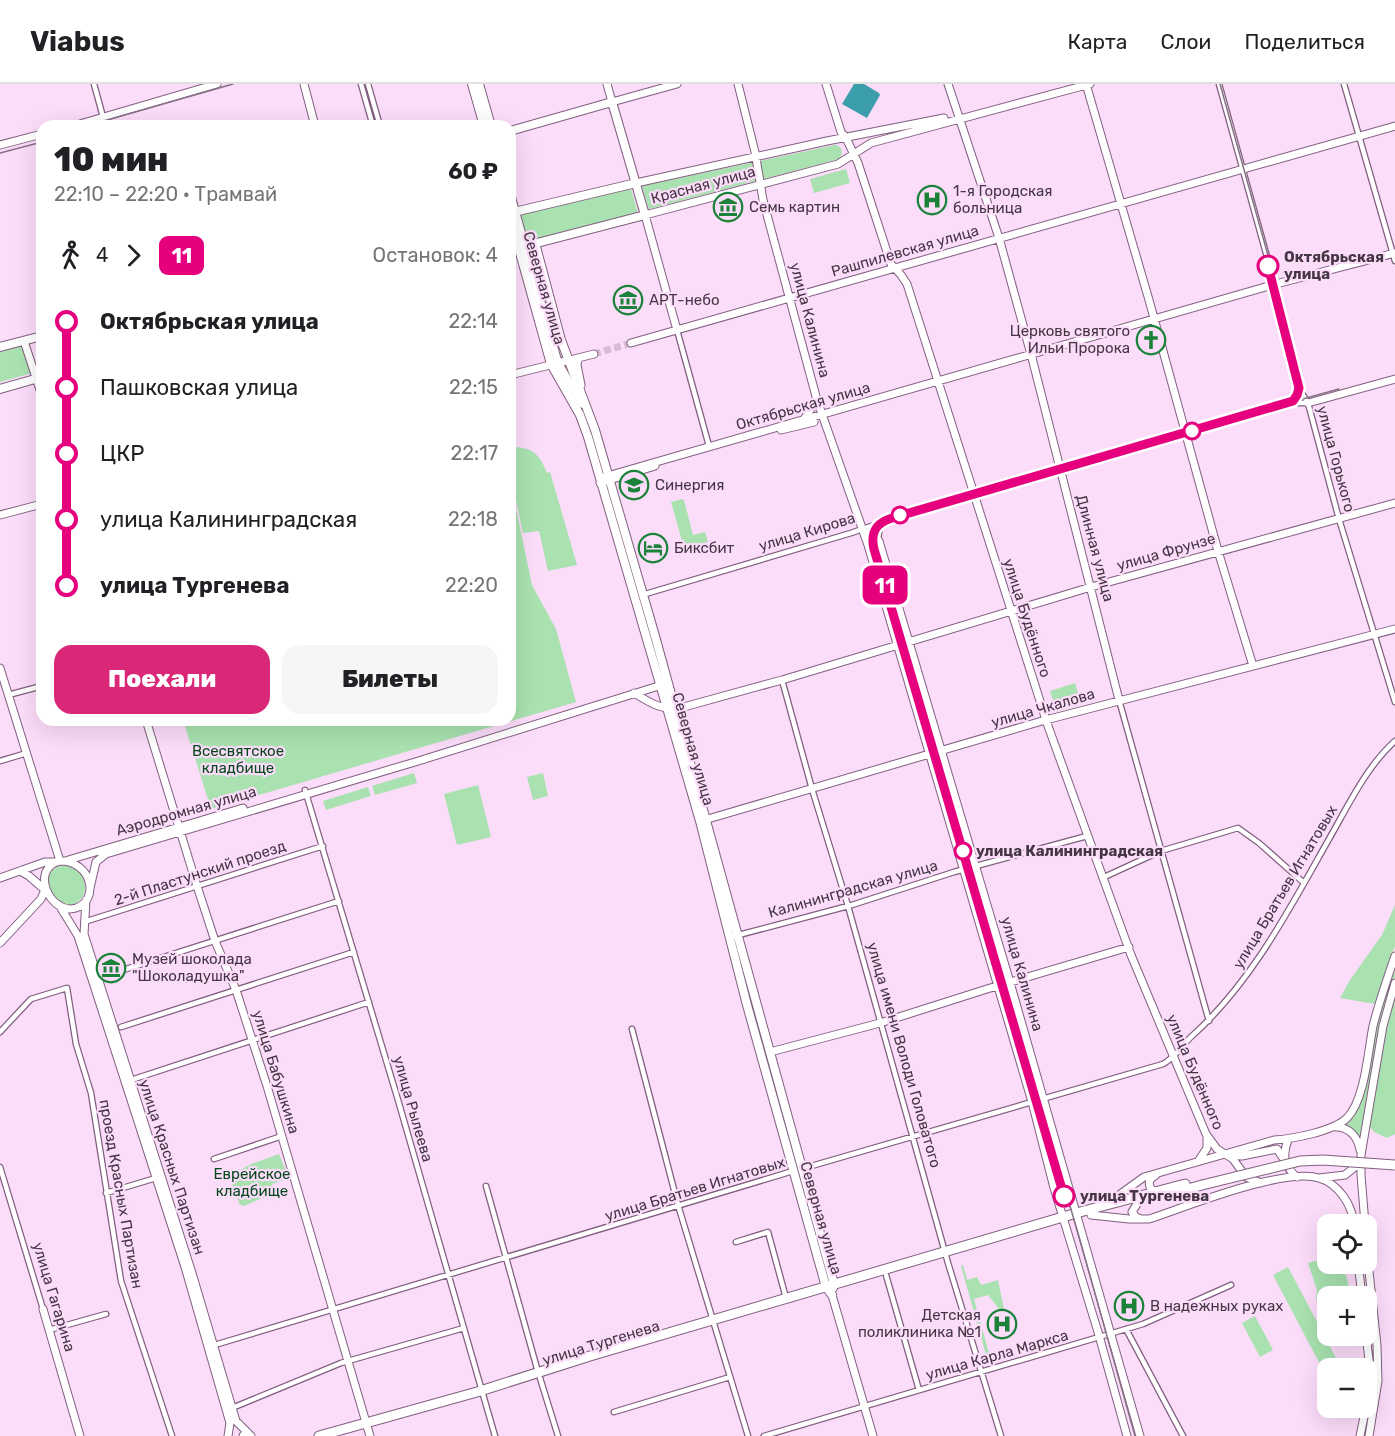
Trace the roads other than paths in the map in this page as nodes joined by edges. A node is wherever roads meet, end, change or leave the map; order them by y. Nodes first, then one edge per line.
1 (94, 84) edge
2 (217, 84) edge
3 (304, 84) edge
4 (361, 84) edge
5 (368, 84) edge
6 (472, 84) edge
7 (479, 84) edge
8 (607, 84) edge
9 (677, 84) edge
10 (738, 84) edge
11 (826, 84) edge
12 (948, 84) edge
13 (1074, 84) edge
14 (1088, 84) edge
15 (1219, 84) edge
16 (1344, 84) edge
17 (192, 88) edge
18 (612, 102) junction
19 (103, 117) junction
20 (958, 117) junction
21 (93, 120) edge
22 (313, 120) edge
23 (371, 120) edge
24 (378, 120) edge
25 (482, 120) edge
26 (489, 120) edge
27 (1395, 126) edge
28 (896, 127) junction
29 (516, 129) edge
30 (1359, 135) junction
31 (898, 136) junction
32 (36, 137) edge
33 (846, 138) junction
34 (0, 146) edge
35 (855, 154) junction
36 (756, 157) junction
37 (1243, 170) junction
38 (636, 183) junction
39 (759, 185) junction
40 (1121, 205) junction
41 (516, 213) edge
42 (645, 215) junction
43 (999, 238) junction
44 (535, 243) junction
45 (517, 248) edge
46 (1394, 256) edge
47 (894, 269) junction
48 (1275, 287) junction
49 (790, 299) junction
50 (1155, 321) junction
51 (677, 330) junction
52 (36, 338) edge
53 (24, 341) junction
54 (631, 343) tunnel mouth
55 (0, 347) edge
56 (594, 354) tunnel mouth
57 (1032, 356) junction
58 (578, 358) junction
59 (568, 360) junction
60 (554, 363) junction
61 (36, 371) edge
62 (516, 373) edge
63 (36, 379) edge
64 (1395, 380) edge
65 (938, 383) junction
66 (0, 389) edge
67 (582, 391) junction
68 (817, 400) junction
69 (1308, 403) junction
70 (589, 416) junction
71 (823, 417) junction
72 (804, 419) junction
73 (1185, 434) junction
74 (709, 446) junction
75 (1060, 471) junction
76 (609, 478) junction
77 (600, 481) junction
78 (974, 496) junction
79 (1395, 503) edge
80 (36, 506) edge
81 (0, 515) edge
82 (1339, 519) junction
83 (886, 521) junction
84 (862, 529) junction
85 (879, 541) junction
86 (1218, 551) junction
87 (1091, 587) junction
88 (642, 595) junction
89 (1011, 611) junction
90 (1395, 629) edge
91 (1375, 635) junction
92 (909, 641) junction
93 (897, 645) junction
94 (1253, 666) junction
95 (0, 668) edge
96 (782, 680) junction
97 (662, 683) junction
98 (36, 688) edge
99 (634, 693) junction
100 (8, 695) junction
101 (1119, 700) junction
102 (1395, 702) edge
103 (672, 709) junction
104 (1046, 720) junction
105 (148, 726) edge
106 (1395, 741) edge
107 (942, 750) junction
108 (27, 753) junction
109 (930, 753) junction
110 (0, 761) edge
111 (812, 789) junction
112 (306, 792) junction
113 (703, 820) junction
114 (180, 829) junction
115 (1087, 836) junction
116 (323, 846) junction
117 (1161, 851) junction
118 (60, 861) junction
119 (976, 866) junction
120 (964, 870) junction
121 (20, 871) junction
122 (0, 878) edge
123 (1102, 878) junction
124 (1304, 884) junction
125 (197, 886) junction
126 (90, 888) junction
127 (45, 890) junction
128 (51, 898) junction
129 (41, 899) junction
130 (86, 900) junction
131 (339, 901) junction
132 (59, 905) junction
133 (848, 906) junction
134 (84, 922) junction
135 (734, 936) junction
136 (215, 941) junction
137 (0, 943) edge
138 (1129, 948) junction
139 (354, 952) junction
140 (1395, 956) edge
141 (98, 978) junction
142 (1010, 982) junction
143 (1395, 983) edge
144 (998, 986) junction
145 (236, 990) junction
146 (749, 993) junction
147 (369, 1002) junction
148 (1209, 1021) junction
149 (880, 1023) junction
150 (121, 1027) dead end
151 (632, 1029) dead end
152 (0, 1032) edge
153 (252, 1040) junction
154 (770, 1052) junction
155 (1173, 1057) junction
156 (131, 1080) junction
157 (1044, 1099) junction
158 (1032, 1102) junction
159 (1335, 1127) junction
160 (1206, 1134) junction
161 (282, 1136) junction
162 (914, 1136) junction
163 (1288, 1140) junction
164 (1251, 1147) junction
165 (1223, 1154) junction
166 (1242, 1156) junction
167 (1362, 1158) junction
168 (214, 1159) dead end
169 (1285, 1161) junction
170 (1197, 1162) junction
171 (1395, 1165) edge
172 (0, 1167) edge
173 (798, 1170) junction
174 (1241, 1170) junction
175 (1158, 1173) junction
176 (1297, 1177) junction
177 (156, 1178) junction
178 (1319, 1178) junction
179 (1261, 1183) junction
180 (486, 1186) dead end
181 (1199, 1186) junction
182 (1159, 1192) junction
183 (106, 1193) junction
184 (1218, 1196) junction
185 (1137, 1204) junction
186 (678, 1205) junction
187 (1103, 1206) junction
188 (1351, 1214) edge
189 (1364, 1214) edge
190 (1091, 1215) junction
191 (1076, 1216) junction
192 (1064, 1220) junction
193 (1143, 1220) junction
194 (736, 1242) dead end
195 (946, 1255) junction
196 (506, 1259) junction
197 (1369, 1274) edge
198 (886, 1275) junction
199 (448, 1276) junction
200 (1232, 1285) dead end
201 (831, 1289) junction
202 (786, 1298) junction
203 (44, 1309) joint
204 (333, 1309) junction
205 (106, 1314) dead end
206 (714, 1323) junction
207 (464, 1328) junction
208 (1126, 1329) junction
209 (50, 1330) junction
210 (1112, 1334) junction
211 (1100, 1337) junction
212 (218, 1344) dead end
213 (348, 1362) junction
214 (980, 1372) junction
215 (539, 1375) junction
216 (730, 1377) junction
217 (919, 1390) junction
218 (483, 1392) junction
219 (864, 1407) junction
220 (232, 1408) junction
221 (614, 1412) dead end
222 (1363, 1418) edge
223 (368, 1429) edge
224 (80, 1436) edge
225 (172, 1436) edge
226 (228, 1436) edge
227 (251, 1436) edge
228 (319, 1436) edge
229 (340, 1436) edge
230 (495, 1436) edge
231 (558, 1436) edge
232 (748, 1436) edge
233 (764, 1436) edge
234 (873, 1436) edge
235 (1001, 1436) edge
236 (1127, 1436) edge
237 (1140, 1436) edge
238 (1183, 1436) edge
239 (1360, 1436) edge
240 (1369, 1436) edge

1 - 19 street
2 - 17 street
3 - 22 street
4 - 23 street
5 - 24 street
6 - 25 main road
7 - 26 main road
8 - 18 street
9 - 18 street
10 - 36 street, улица Калинина
11 - 33 street, улица Будённого
12 - 20 street, Длинная улица
13 - 20 street, Красная улица
14 - 20 street, Красная улица
14 - 40 street
15 - 37 street, улица Горького
16 - 30 street
17 - 19 street
18 - 29 main road
18 - 38 main road
19 - 21 street
20 - 28 street, Красная улица
20 - 31 street, Красная улица
20 - 43 street, Длинная улица
27 - 30 street, Рашпилевская улица
28 - 31 street
28 - 33 street, Красная улица
30 - 37 street, Рашпилевская улица
30 - 46 street
31 - 35 street, Красная улица
32 - 34 street
33 - 35 street, улица Будённого
33 - 36 street, Красная улица
35 - 39 street, Красная улица
35 - 47 street, улица Будённого
36 - 38 street, Красная улица
36 - 39 street, улица Калинина
37 - 40 street, Рашпилевская улица
37 - 48 street, улица Горького
38 - 41 main road, Красная улица
38 - 42 main road
39 - 42 street, Красная улица
39 - 49 street, улица Калинина
40 - 43 street, Рашпилевская улица
40 - 50 street
42 - 44 main road, Красная улица
42 - 51 street
43 - 47 street, Рашпилевская улица
43 - 57 street, Длинная улица
44 - 45 main road, Красная улица
44 - 59 main road, Северная улица
45 - 60 main road, Северная улица
46 - 48 street, Октябрьская улица
47 - 49 street, Рашпилевская улица
47 - 65 street, улица Будённого
48 - 50 street, Октябрьская улица
48 - 69 street, улица Горького
49 - 51 street, Рашпилевская улица
49 - 68 street, улица Калинина
50 - 57 street, Октябрьская улица
50 - 73 street
51 - 54 street, Рашпилевская улица
51 - 74 street
52 - 53 main road
53 - 55 main road
53 - 61 street
56 - 58 street
57 - 65 street, Октябрьская улица
57 - 75 street, Длинная улица
58 - 59 street
58 - 67 street, Северная улица
59 - 60 street
59 - 67 main road, Северная улица
60 - 62 street
60 - 70 street, Северная улица
60 - 77 main road, Северная улица
63 - 66 main road
64 - 69 street, улица Кирова
65 - 71 street, Октябрьская улица
65 - 78 street, улица Будённого
67 - 70 main road, Северная улица
68 - 71 street, улица Калинина
68 - 72 street
69 - 73 street, улица Кирова
69 - 82 street, улица Горького
70 - 76 main road, Северная улица
71 - 72 street, Октябрьская улица
71 - 76 street, Октябрьская улица
71 - 84 street, улица Калинина
72 - 74 street, Октябрьская улица
73 - 75 street, улица Кирова
73 - 86 street
74 - 76 street, Октябрьская улица
75 - 78 street, улица Кирова
75 - 87 street, Длинная улица
76 - 77 street, Октябрьская улица
76 - 88 main road, Северная улица
77 - 97 main road, Северная улица
78 - 83 street, улица Кирова
78 - 89 street, улица Будённого
79 - 82 street, улица Фрунзе
80 - 81 street
82 - 86 street, улица Фрунзе
82 - 91 street, улица Горького
83 - 84 street, улица Кирова
83 - 85 street
84 - 85 street
84 - 88 street, улица Кирова
84 - 93 street, улица Калинина
85 - 92 street, улица Калинина
86 - 87 street, улица Фрунзе
86 - 94 street
87 - 89 street, улица Фрунзе
87 - 101 street, Длинная улица
88 - 97 main road, Северная улица
89 - 92 street, улица Фрунзе
89 - 104 street, улица Будённого
90 - 91 street, улица Чкалова
91 - 94 street, улица Чкалова
91 - 102 street, улица Горького
92 - 93 street, улица Фрунзе
92 - 107 street, улица Калинина
93 - 96 street, улица Фрунзе
93 - 109 street, улица Калинина
94 - 101 street, улица Чкалова
95 - 100 street
96 - 103 street, улица Фрунзе
96 - 111 street, улица имени Володи Головатого
97 - 99 street, Аэродромная улица
97 - 103 main road, Северная улица
97 - 112 street, Аэродромная улица
98 - 100 street
99 - 103 street
99 - 112 street, Аэродромная улица
100 - 108 street
101 - 104 street, улица Чкалова
101 - 117 street, Длинная улица
103 - 113 main road, Северная улица
104 - 107 street, улица Чкалова
104 - 115 street, улица Будённого
105 - 114 street, улица Бабушкина
106 - 124 street, улица Братьев Игнатовых
107 - 109 street, улица Чкалова
107 - 119 street, улица Калинина
108 - 110 street
108 - 118 street
109 - 111 street, улица Чкалова
109 - 120 street, улица Калинина
111 - 113 street, улица Чкалова
111 - 133 street, улица имени Володи Головатого
112 - 114 street, Аэродромная улица
112 - 116 street, улица Рылеева
113 - 135 main road, Северная улица
114 - 118 street, Аэродромная улица
114 - 125 street, улица Бабушкина
114 - 126 street, Аэродромная улица
115 - 119 street, Калининградская улица
115 - 123 street, улица Будённого
116 - 125 street, 2-й Пластунский проезд
116 - 131 street, улица Рылеева
117 - 123 street
117 - 124 street
117 - 148 street, Длинная улица
118 - 121 street, Аэродромная улица
118 - 126 street
118 - 127 street
119 - 120 street, Калининградская улица
119 - 142 street, улица Калинина
120 - 133 street, Калининградская улица
120 - 144 street, улица Калинина
121 - 122 street, Аэродромная улица
121 - 127 street
123 - 138 street, улица Будённого
124 - 148 street, улица Братьев Игнатовых
125 - 134 street, 2-й Пластунский проезд
125 - 136 street, улица Бабушкина
126 - 130 street
127 - 128 street
127 - 129 street
128 - 129 street
128 - 132 street
129 - 137 street
130 - 132 street
130 - 134 street, улица Красных Партизан
131 - 136 street
131 - 139 street, улица Рылеева
132 - 177 street, улица Красных Партизан
133 - 135 street, Калининградская улица
133 - 149 street, улица имени Володи Головатого
134 - 141 street, улица Красных Партизан
135 - 146 main road, Северная улица
136 - 141 street
136 - 145 street, улица Бабушкина
138 - 142 street
138 - 155 street, улица Будённого
139 - 145 street
139 - 147 street, улица Рылеева
140 - 159 street
141 - 156 street, улица Красных Партизан
142 - 144 street
142 - 157 street, улица Калинина
143 - 167 street
144 - 149 street
144 - 158 street, улица Калинина
145 - 150 street
145 - 153 street, улица Бабушкина
146 - 154 main road, Северная улица
146 - 173 main road, Северная улица
147 - 153 street
147 - 199 street, улица Рылеева
148 - 155 street, улица Братьев Игнатовых
149 - 154 street
149 - 162 street, улица имени Володи Головатого
151 - 186 street
152 - 183 street, проезд Красных Партизан
153 - 156 street
153 - 161 street, улица Бабушкина
154 - 173 main road, Северная улица
155 - 157 street, улица Братьев Игнатовых
155 - 160 street, улица Будённого
156 - 220 street, улица Красных Партизан
157 - 158 street, улица Братьев Игнатовых
157 - 191 street, улица Калинина
158 - 162 street, улица Братьев Игнатовых
158 - 192 street, улица Калинина
159 - 163 street
159 - 167 street
160 - 165 street, улица Будённого
160 - 170 street
161 - 168 street
161 - 204 street, улица Бабушкина
162 - 173 street, улица Братьев Игнатовых
162 - 195 street, улица имени Володи Головатого
163 - 164 street
163 - 169 street
164 - 165 street
164 - 166 street
165 - 166 street
165 - 170 street
165 - 174 street, улица Будённого
166 - 169 street
166 - 174 street
167 - 178 street
167 - 189 street
169 - 176 street
170 - 175 street
171 - 181 highway, улица Тургенева, bridge
172 - 203 street, улица Гагарина
173 - 186 street, улица Братьев Игнатовых
173 - 201 main road, Северная улица
174 - 179 street, улица Будённого
174 - 184 street
175 - 182 street
175 - 187 street
176 - 178 street
176 - 179 street
177 - 183 street
177 - 226 street, улица Красных Партизан
178 - 188 street
179 - 184 street
180 - 196 street
181 - 182 highway, улица Тургенева
181 - 185 highway, улица Тургенева
182 - 187 highway, улица Тургенева
183 - 225 street, проезд Красных Партизан
184 - 193 street
185 - 190 highway, улица Тургенева
185 - 193 street
186 - 196 street, улица Братьев Игнатовых
186 - 206 street
187 - 191 highway, улица Тургенева
190 - 191 highway, улица Тургенева
190 - 193 street
191 - 192 highway, улица Тургенева
191 - 210 street, улица Калинина
192 - 195 highway, улица Тургенева
192 - 211 street, улица Калинина
194 - 202 street
195 - 198 highway, улица Тургенева
195 - 201 highway, улица Тургенева
195 - 214 street, улица имени Володи Головатого
196 - 199 street, улица Братьев Игнатовых
196 - 215 street
197 - 240 street
198 - 201 highway, улица Тургенева
198 - 217 street
199 - 204 street, улица Братьев Игнатовых
199 - 207 street, улица Рылеева
200 - 208 street, улица Карла Маркса
201 - 202 highway, улица Тургенева
201 - 206 highway, улица Тургенева
201 - 219 street, Северная улица
202 - 206 highway, улица Тургенева
203 - 209 street, улица Гагарина
204 - 212 street, улица Братьев Игнатовых
204 - 213 street, улица Бабушкина
205 - 209 street
206 - 215 highway, улица Тургенева
206 - 216 street
207 - 213 street
207 - 218 street, улица Рылеева
208 - 210 street, улица Карла Маркса
208 - 238 street
209 - 224 street, улица Гагарина
210 - 211 street, улица Карла Маркса
210 - 237 street, улица Калинина
211 - 214 street, улица Карла Маркса
211 - 236 street, улица Калинина
213 - 220 street
213 - 223 street, улица Бабушкина
214 - 217 street, улица Карла Маркса
214 - 235 street, улица имени Володи Головатого
215 - 218 highway, улица Тургенева
215 - 231 street
216 - 221 street
216 - 232 street
217 - 219 street, улица Карла Маркса
218 - 223 highway, улица Тургенева
218 - 230 street, улица Рылеева
219 - 233 street, улица Карла Маркса
219 - 234 street, Северная улица
220 - 227 street, улица Красных Партизан
222 - 239 street
223 - 228 highway, улица Тургенева
223 - 229 highway, улица Тургенева

